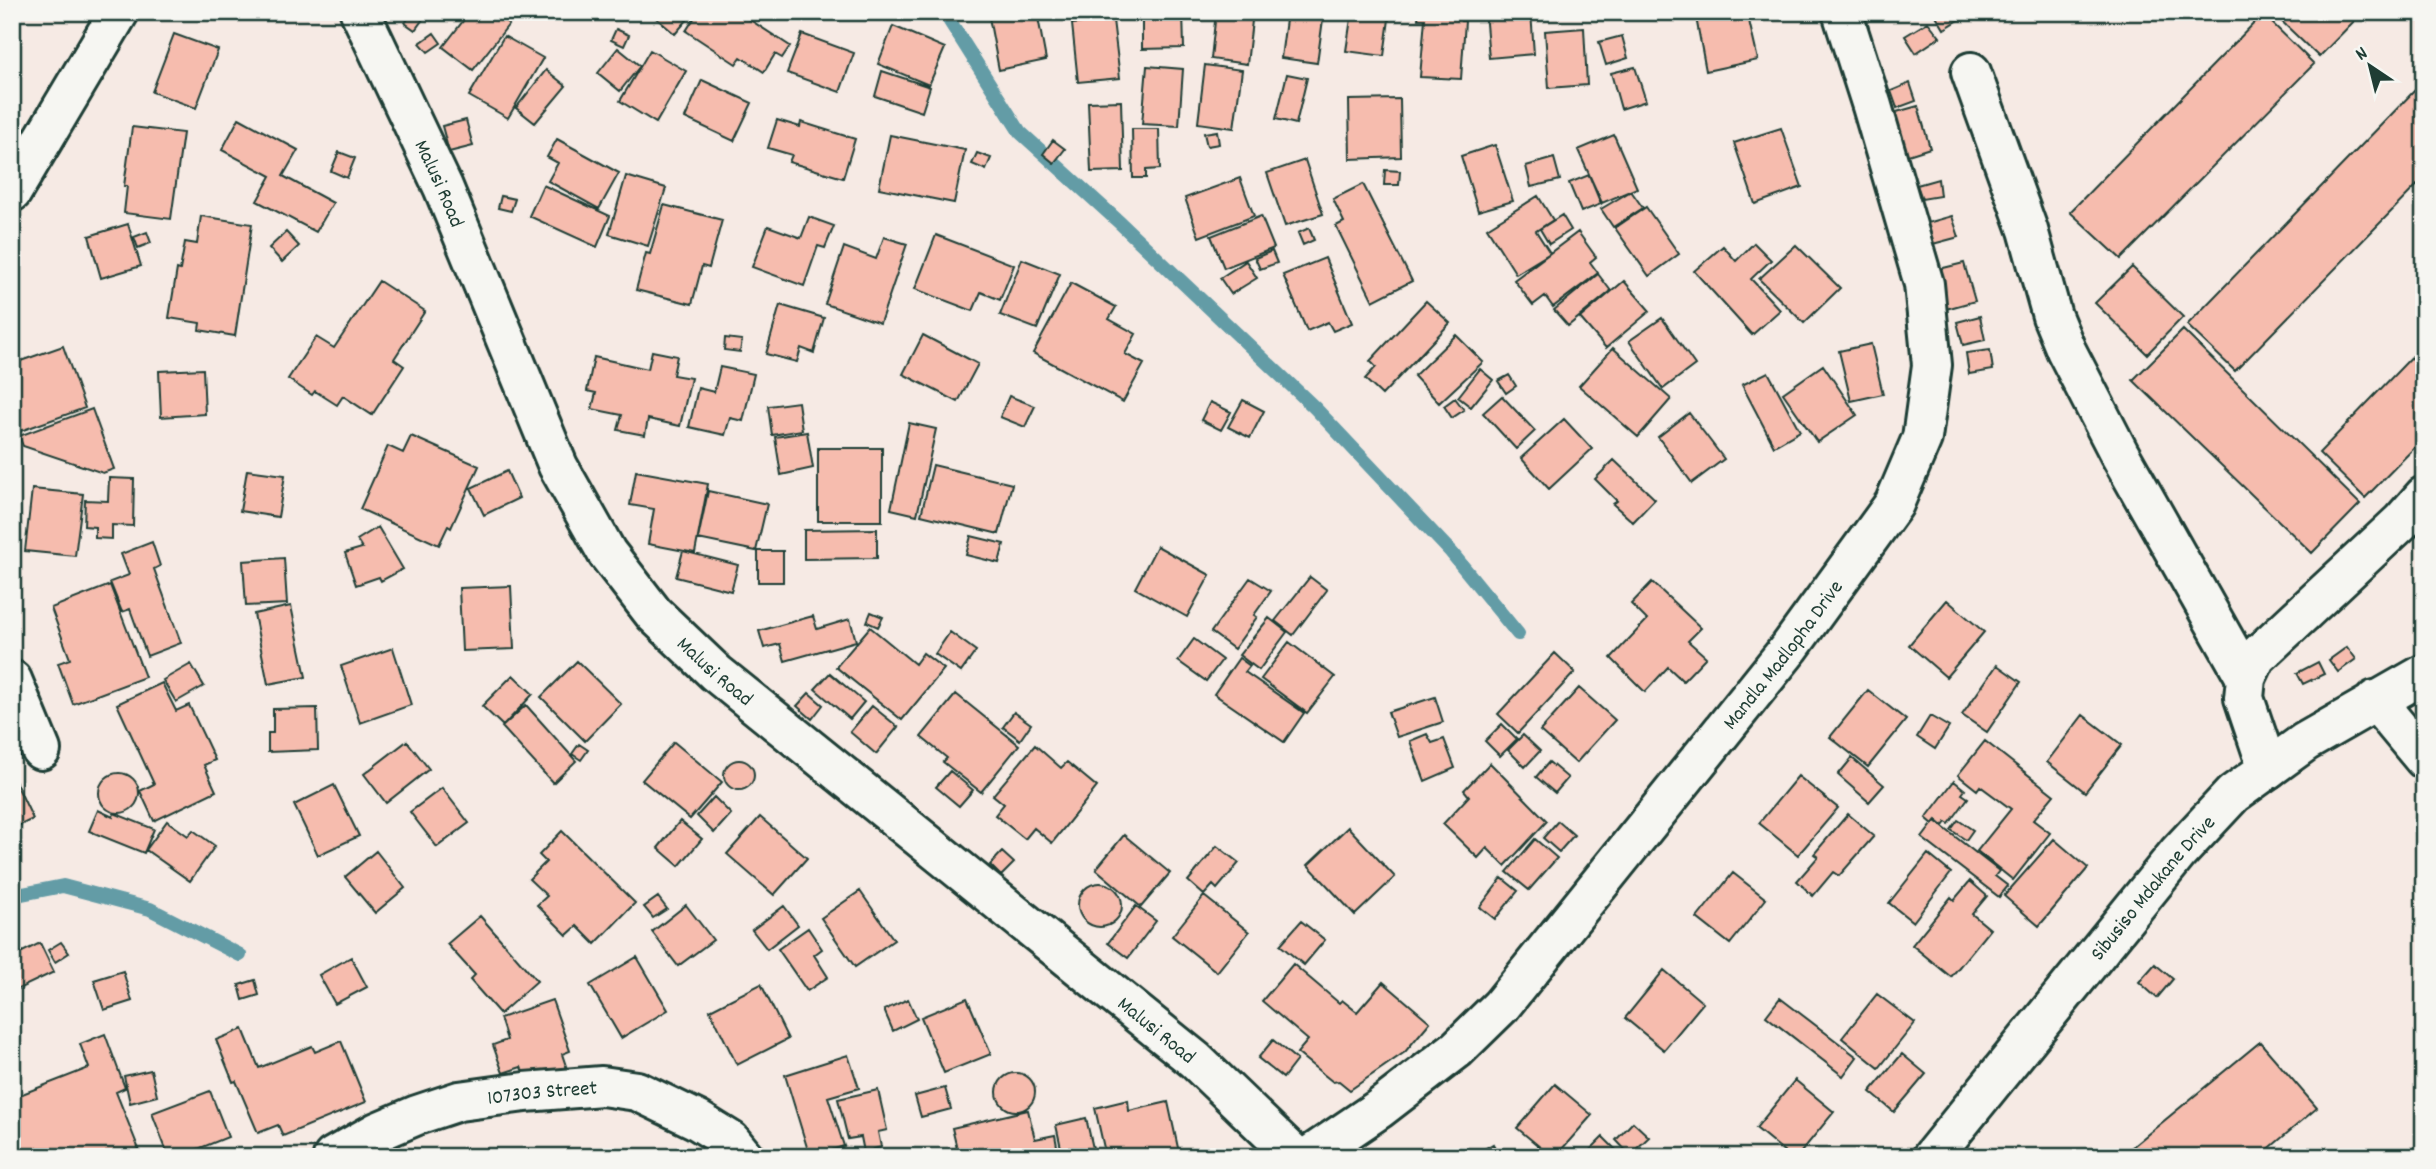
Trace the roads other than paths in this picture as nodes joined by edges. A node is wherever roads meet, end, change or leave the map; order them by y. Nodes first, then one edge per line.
1 (119, 12) edge
2 (360, 12) edge
3 (1842, 12) edge
4 (1971, 72) dead end
5 (12, 192) edge
6 (2424, 496) edge
7 (2424, 674) edge
8 (2246, 678) junction
9 (12, 680) edge
10 (2375, 700) junction
11 (41, 750) dead end
12 (2424, 759) edge
13 (2268, 769) junction
14 (1949, 1150) edge
15 (334, 1157) edge
16 (744, 1157) edge
17 (1296, 1157) edge
18 (1308, 1157) edge

1 - 5 street
2 - 17 street, Malusi Road
3 - 18 street, Mandla Madlopha Drive
4 - 8 street
6 - 8 street
7 - 10 street, Sibusiso Mdakane Drive
8 - 13 street
9 - 11 street
10 - 12 street
10 - 13 street, Sibusiso Mdakane Drive
13 - 14 street, Sibusiso Mdakane Drive
15 - 16 street, 107303 Street

